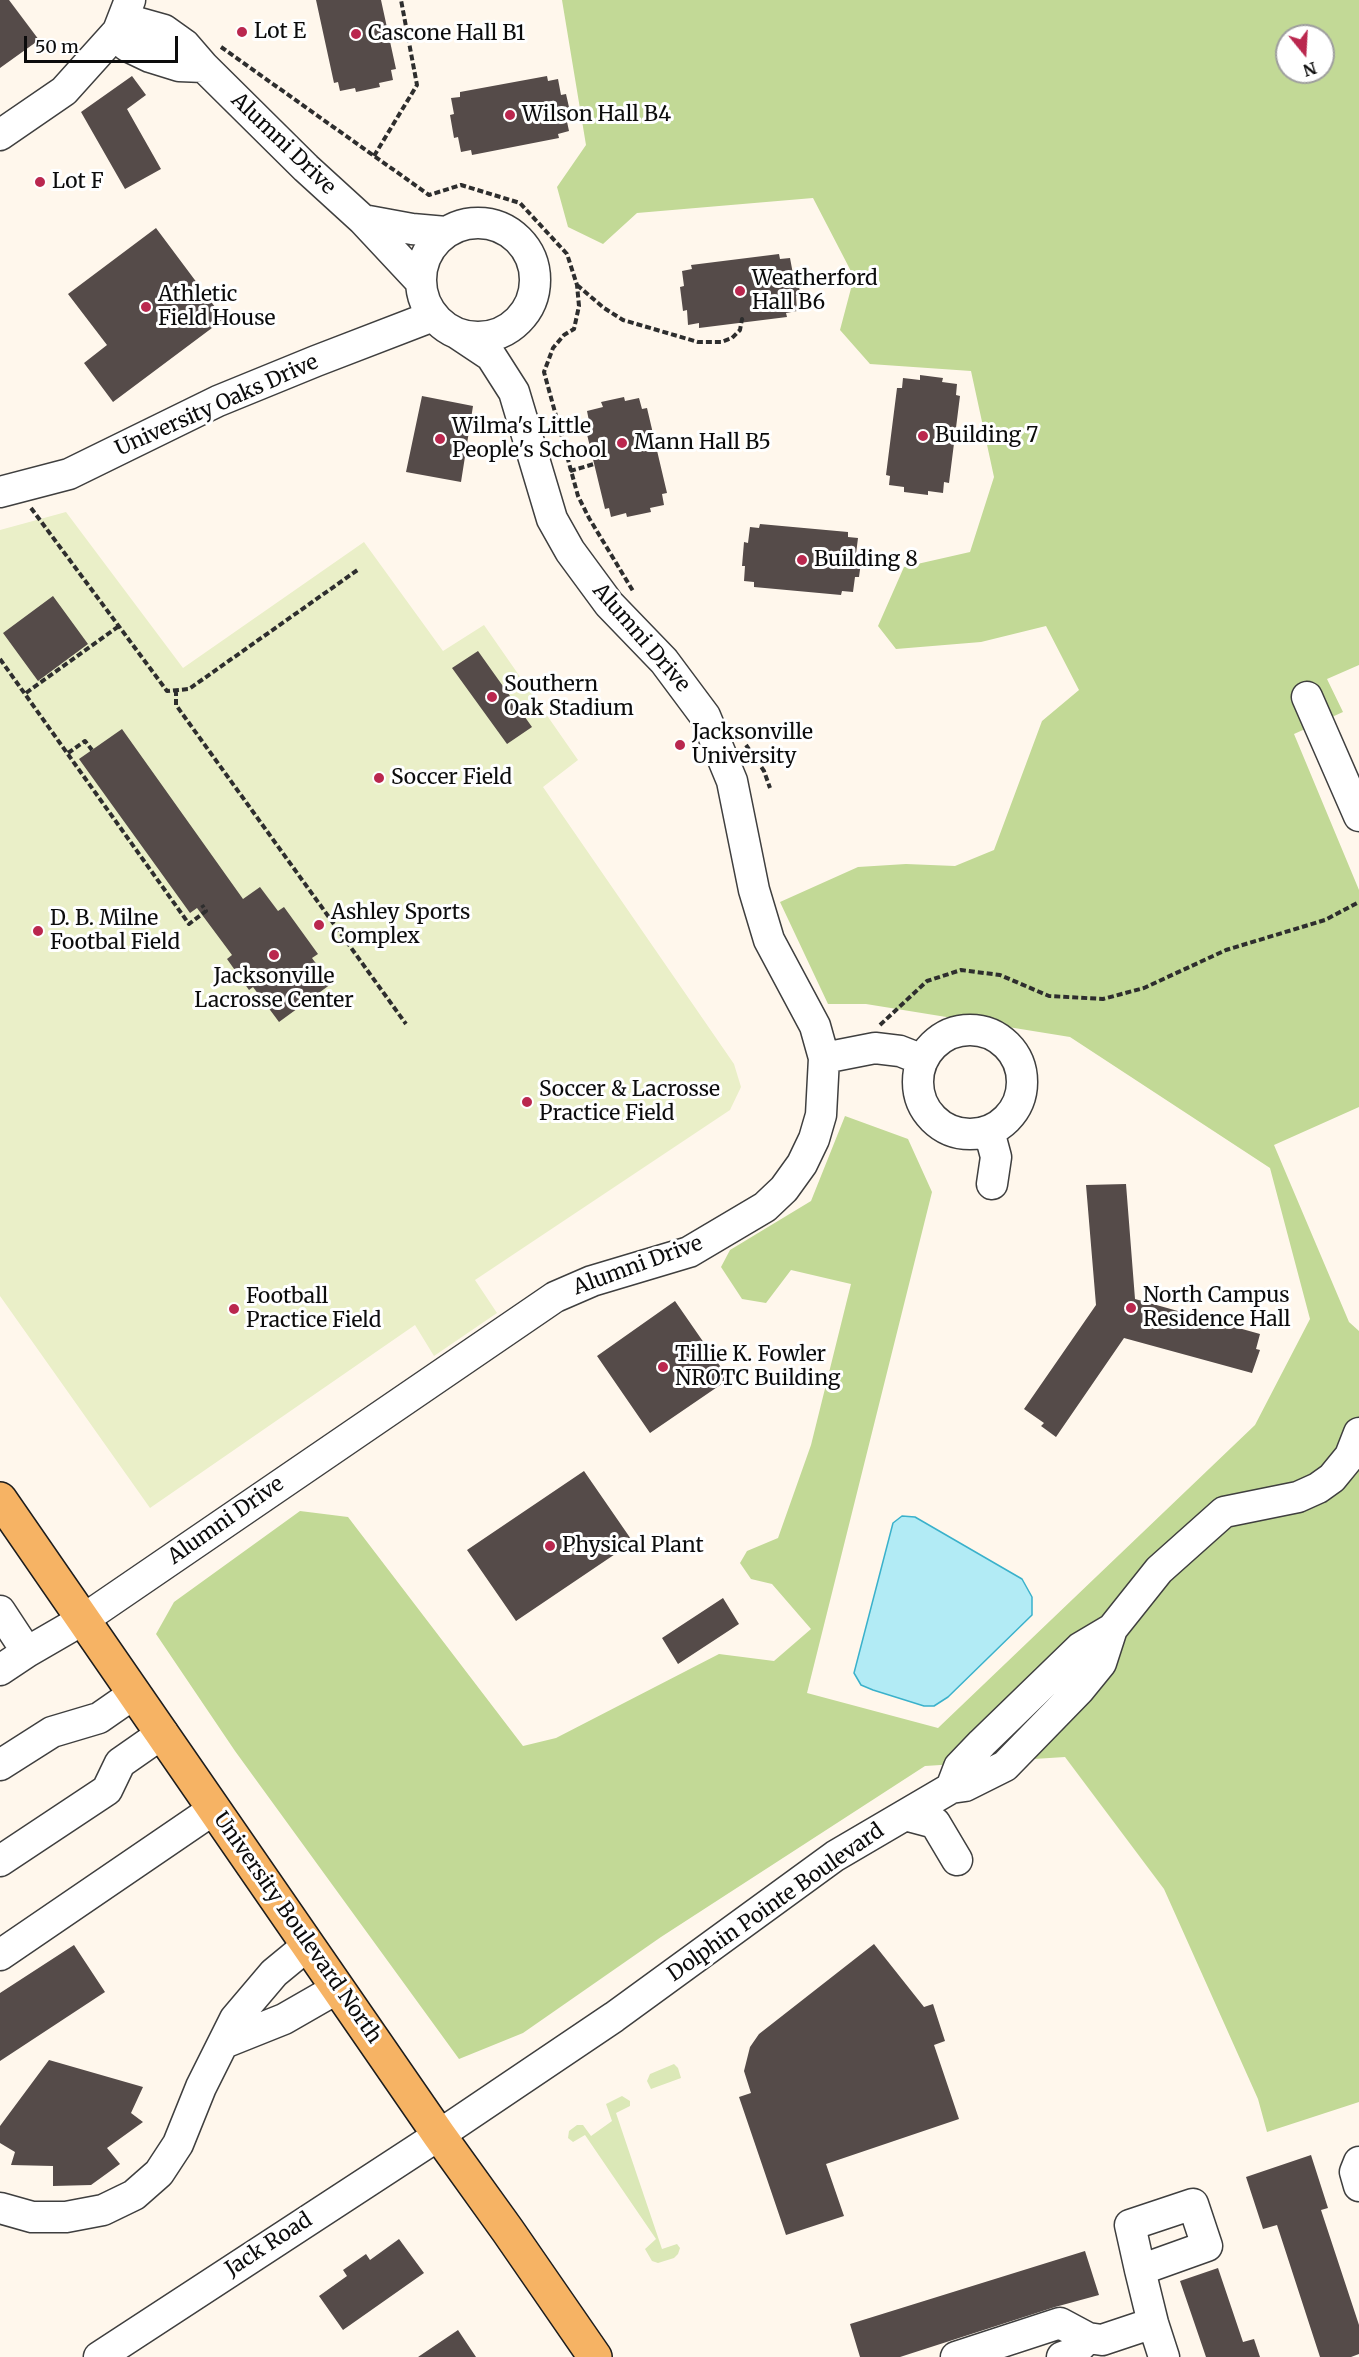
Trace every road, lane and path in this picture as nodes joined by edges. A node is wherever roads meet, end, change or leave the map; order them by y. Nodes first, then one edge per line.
1 (130, 0) edge
2 (401, 0) edge
3 (118, 31) junction
4 (208, 54) junction
5 (0, 135) edge
6 (374, 156) junction
7 (363, 219) junction
8 (446, 232) junction
9 (420, 281) junction
10 (577, 285) junction
11 (433, 316) junction
12 (520, 318) junction
13 (743, 323) dead end
14 (458, 334) junction
15 (514, 392) junction
16 (594, 464) dead end
17 (570, 471) junction
18 (8, 490) edge
19 (359, 569) dead end
20 (636, 597) dead end
21 (119, 626) junction
22 (0, 659) edge
23 (176, 690) junction
24 (26, 693) junction
25 (1307, 697) dead end
26 (744, 743) dead end
27 (92, 750) dead end
28 (68, 753) junction
29 (770, 788) dead end
30 (1359, 816) edge
31 (1359, 902) edge
32 (202, 905) dead end
33 (406, 1024) dead end
34 (875, 1048) junction
35 (824, 1058) junction
36 (923, 1060) junction
37 (984, 1133) junction
38 (992, 1184) dead end
39 (1359, 1433) edge
40 (0, 1499) edge
41 (0, 1611) edge
42 (84, 1619) junction
43 (1112, 1629) junction
44 (27, 1652) junction
45 (0, 1670) edge
46 (135, 1693) junction
47 (162, 1733) junction
48 (0, 1766) edge
49 (951, 1788) junction
50 (214, 1809) junction
51 (905, 1815) junction
52 (957, 1860) dead end
53 (0, 1861) edge
54 (4, 1943) edge
55 (308, 1945) junction
56 (338, 1988) junction
57 (224, 2043) junction
58 (439, 2135) junction
59 (1359, 2162) edge
60 (1359, 2186) edge
61 (0, 2208) edge
62 (1140, 2270) dead end
63 (1153, 2323) junction
64 (1088, 2338) junction
65 (115, 2352) edge
66 (595, 2357) edge
67 (956, 2357) edge
68 (1062, 2357) edge
69 (1164, 2357) edge

1 - 3 street
2 - 6 path
3 - 4 street, Alumni Drive
3 - 5 street
4 - 6 path
4 - 7 street, Alumni Drive
6 - 10 path
7 - 8 street
7 - 9 street, Alumni Drive
8 - 9 street
8 - 12 street
9 - 11 street
10 - 13 path
10 - 17 path
11 - 14 street
11 - 18 street, University Oaks Drive
12 - 14 street
12 - 15 street, Alumni Drive
14 - 15 street, Alumni Drive
15 - 35 street, Alumni Drive
16 - 17 path
17 - 20 path
18 - 21 path
19 - 23 path
21 - 23 path
21 - 24 path
22 - 24 path
23 - 33 path
24 - 28 path
25 - 30 street
26 - 29 path
27 - 28 path
28 - 32 path
31 - 34 path
34 - 35 street
34 - 36 street
35 - 42 street, Alumni Drive
36 - 37 street
36 - 37 street
37 - 38 street
39 - 43 street
40 - 42 main road, University Boulevard North
41 - 44 street
42 - 44 street, Alumni Drive
42 - 46 main road, University Boulevard North
43 - 49 street
43 - 49 street, Dolphin Pointe Boulevard
44 - 45 street, Alumni Drive
46 - 47 main road, University Boulevard North
46 - 48 street
47 - 50 main road, University Boulevard North
47 - 53 street
49 - 51 street, Dolphin Pointe Boulevard
50 - 54 street
50 - 55 main road, University Boulevard North
51 - 52 street
51 - 58 street, Dolphin Pointe Boulevard
55 - 56 main road, University Boulevard North
55 - 57 street
56 - 57 street
56 - 58 main road, University Boulevard North
57 - 61 street
58 - 65 street, Jack Road
58 - 66 main road, University Boulevard North
59 - 60 street
62 - 63 street
63 - 64 street
63 - 69 street
64 - 67 street
64 - 68 street

